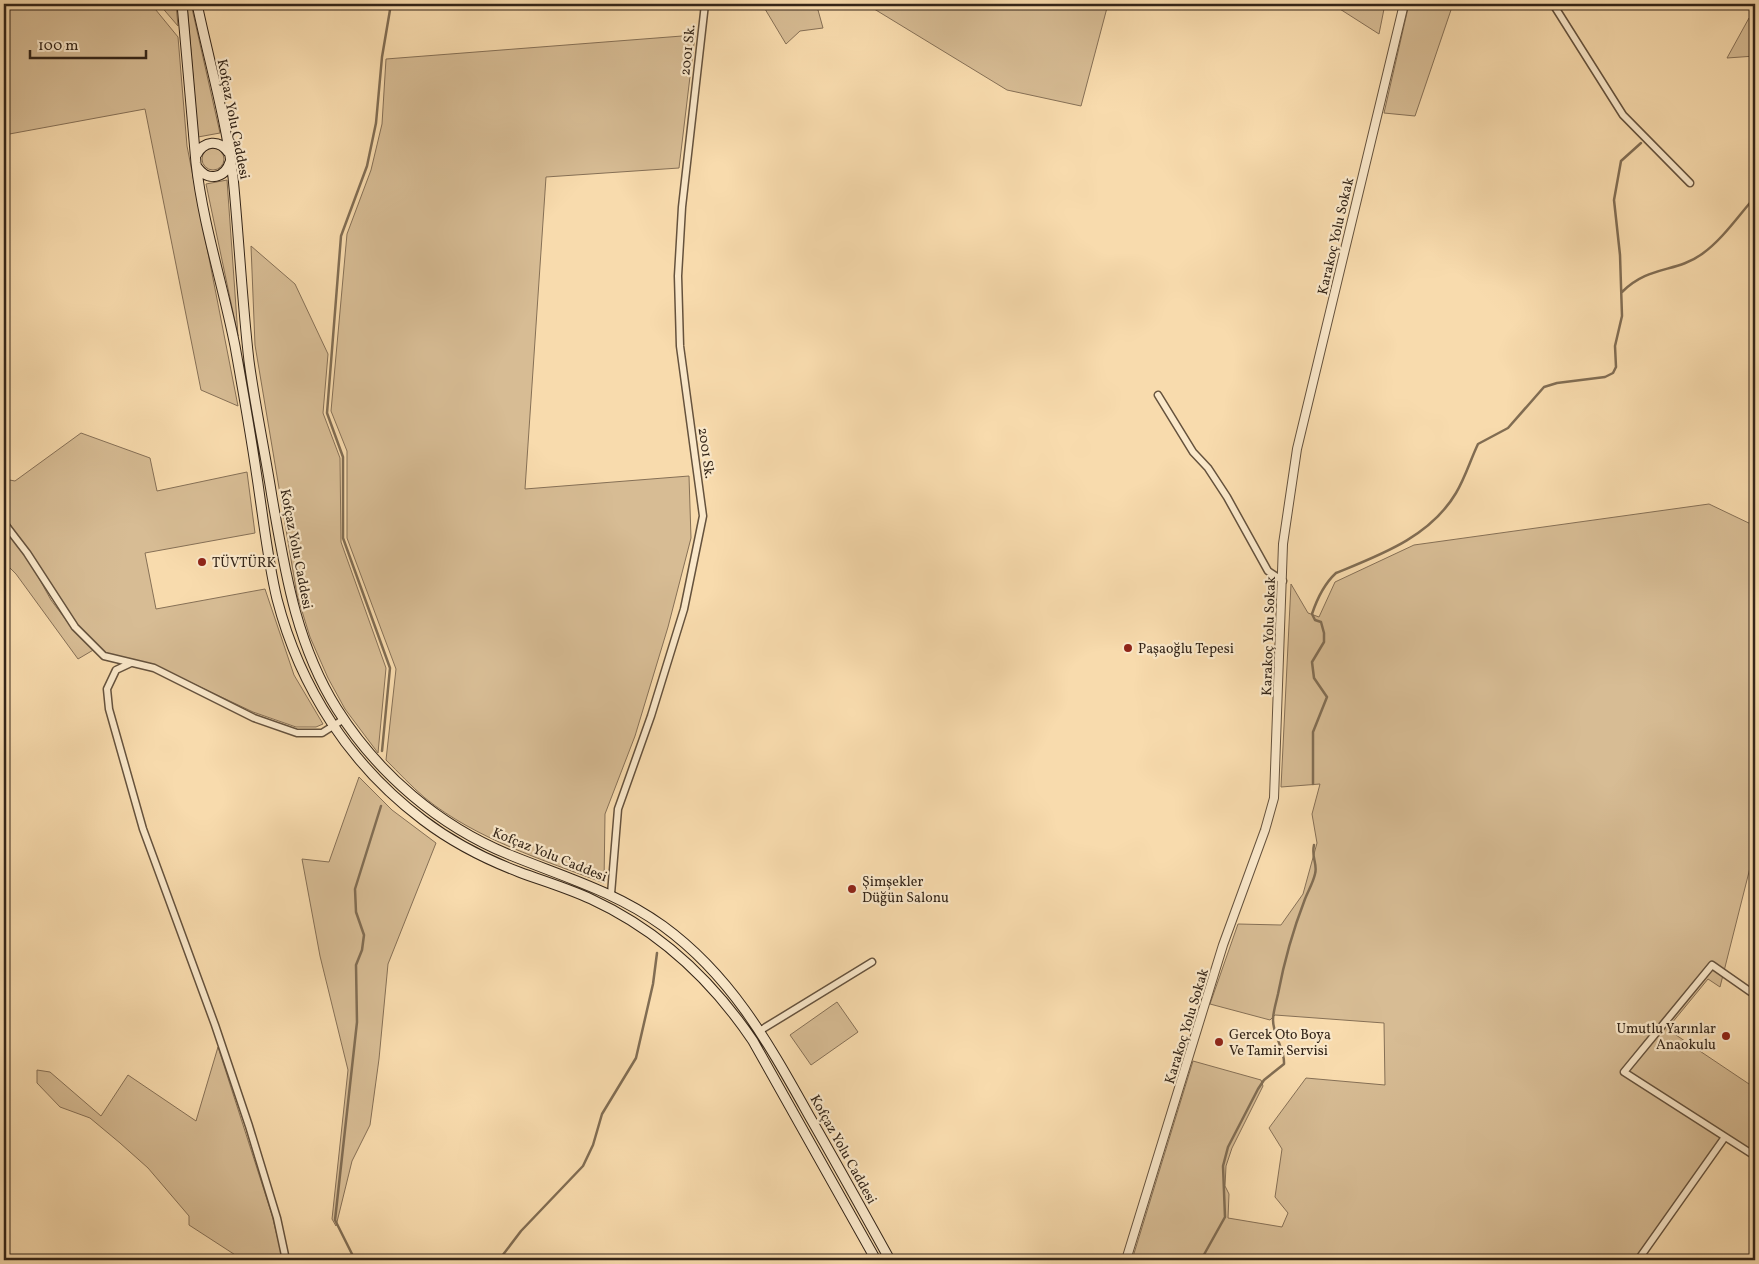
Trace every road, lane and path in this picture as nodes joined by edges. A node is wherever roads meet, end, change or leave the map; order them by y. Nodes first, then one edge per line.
1 (182, 4) edge
2 (197, 4) edge
3 (704, 4) edge
4 (1404, 4) edge
5 (1553, 4) edge
6 (228, 152) junction
7 (197, 154) junction
8 (230, 162) junction
9 (197, 166) junction
10 (1690, 183) dead end
11 (1158, 395) dead end
12 (4, 522) edge
13 (1283, 581) junction
14 (131, 663) junction
15 (344, 719) junction
16 (334, 726) junction
17 (611, 894) junction
18 (872, 962) dead end
19 (1755, 994) edge
20 (761, 1030) junction
21 (1725, 1137) junction
22 (1755, 1156) edge
23 (286, 1260) edge
24 (876, 1260) edge
25 (890, 1260) edge
26 (1126, 1260) edge
27 (1638, 1260) edge

1 - 7 main road, Kofçaz Yolu Caddesi
2 - 6 main road, Kofçaz Yolu Caddesi
3 - 17 street, 2001 Sk.
4 - 13 street, Karakoç Yolu Sokak
5 - 10 street
6 - 7 main road
6 - 8 main road, Kofçaz Yolu Caddesi
7 - 9 main road, Kofçaz Yolu Caddesi
8 - 9 main road
8 - 15 main road, Kofçaz Yolu Caddesi
9 - 16 main road, Kofçaz Yolu Caddesi
11 - 13 street
12 - 14 street
13 - 26 street, Karakoç Yolu Sokak
14 - 16 street
14 - 23 street
15 - 16 street
15 - 17 main road, Kofçaz Yolu Caddesi
16 - 24 main road, Kofçaz Yolu Caddesi
17 - 20 main road, Kofçaz Yolu Caddesi
18 - 20 street
19 - 21 street
20 - 25 main road, Kofçaz Yolu Caddesi
21 - 22 street
21 - 27 street

